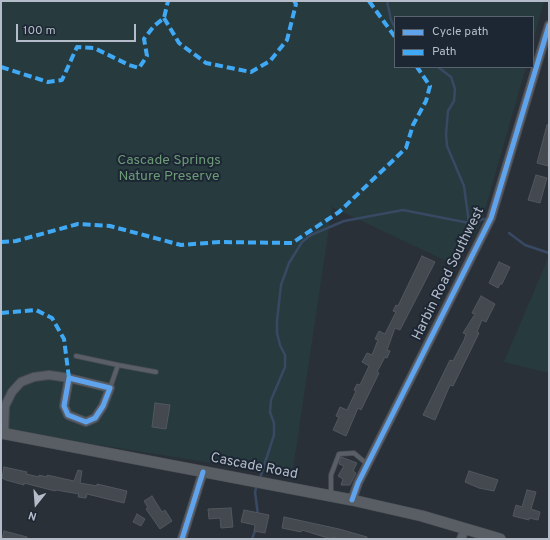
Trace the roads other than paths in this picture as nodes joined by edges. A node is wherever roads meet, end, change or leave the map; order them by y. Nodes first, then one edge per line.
1 (549, 25) edge
2 (76, 356) dead end
3 (118, 365) junction
4 (156, 372) dead end
5 (69, 378) junction
6 (110, 388) junction
7 (2, 433) edge
8 (367, 464) junction
9 (203, 472) junction
10 (331, 496) junction
11 (352, 500) junction
12 (463, 534) edge
13 (182, 539) edge
14 (500, 539) edge

1 - 8 street, Harbin Road Southwest
2 - 3 lane
3 - 4 lane
3 - 6 lane
5 - 6 street
5 - 6 street
5 - 7 street
7 - 9 main road, Cascade Road
8 - 10 lane
8 - 11 street, Harbin Road Southwest
9 - 10 main road, Cascade Road
9 - 13 street
10 - 11 main road, Cascade Road
11 - 12 main road, Cascade Road
12 - 14 main road, Cascade Road

